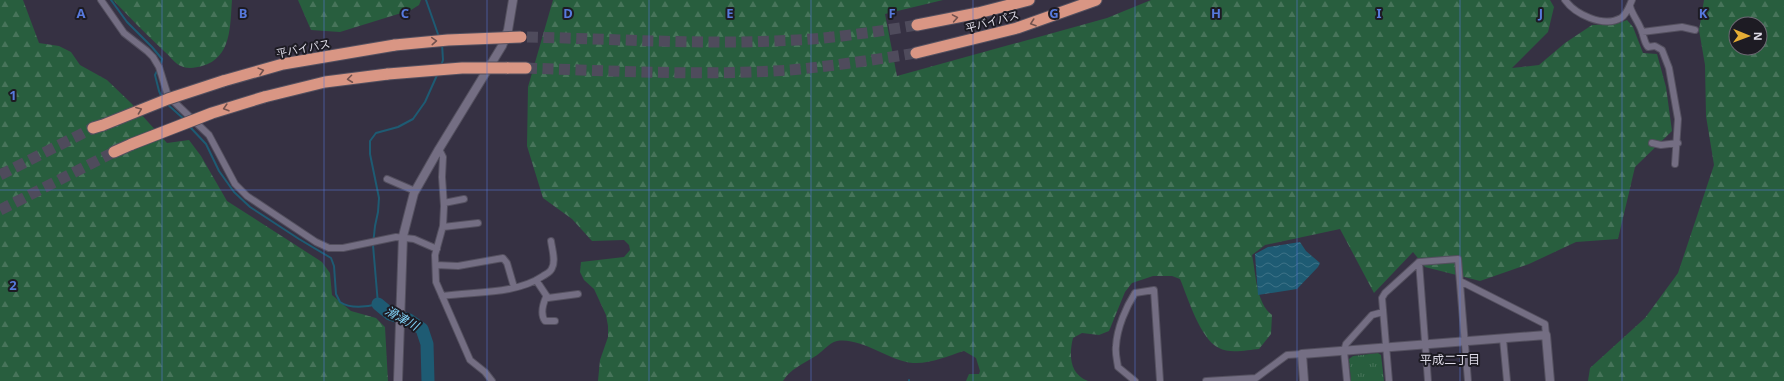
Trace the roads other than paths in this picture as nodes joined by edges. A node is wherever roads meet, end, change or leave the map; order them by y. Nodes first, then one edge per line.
1 (101, 0) edge
2 (514, 0) edge
3 (1029, 0) edge
4 (1096, 0) edge
5 (1565, 0) edge
6 (1631, 3) edge
7 (917, 25) tunnel mouth
8 (1695, 30) dead end
9 (1642, 32) junction
10 (524, 37) tunnel mouth
11 (916, 53) tunnel mouth
12 (526, 68) tunnel mouth
13 (98, 126) tunnel mouth
14 (1652, 143) dead end
15 (1678, 143) junction
16 (439, 149) junction
17 (114, 152) tunnel mouth
18 (1675, 164) dead end
19 (387, 179) dead end
20 (415, 191) junction
21 (464, 199) dead end
22 (444, 203) junction
23 (478, 223) dead end
24 (443, 227) junction
25 (403, 237) junction
26 (551, 241) dead end
27 (437, 249) junction
28 (1419, 262) junction
29 (436, 265) junction
30 (536, 280) junction
31 (1460, 281) junction
32 (514, 287) junction
33 (578, 294) dead end
34 (442, 296) junction
35 (546, 297) junction
36 (1383, 312) junction
37 (555, 321) dead end
38 (1546, 335) junction
39 (1503, 338) junction
40 (1465, 342) junction
41 (1425, 344) junction
42 (1386, 348) junction
43 (1344, 351) junction
44 (1302, 354) junction
45 (1256, 379) edge
46 (398, 381) edge
47 (492, 381) edge
48 (1135, 381) edge
49 (1160, 381) edge
50 (1207, 381) edge
51 (1304, 381) edge
52 (1347, 381) edge
53 (1389, 381) edge
54 (1428, 381) edge
55 (1468, 381) edge
56 (1507, 381) edge
57 (1550, 381) edge

1 - 25 street
2 - 16 street
7 -> 3 highway, 平バイパス
4 -> 11 highway, 平バイパス
5 - 6 street
6 - 9 street
8 - 9 street
9 - 15 street
13 -> 10 highway, 平バイパス, bridge
12 -> 17 highway, bridge
14 - 15 street
15 - 18 street
16 - 20 street
16 - 22 street
19 - 20 street
20 - 25 street
21 - 22 street
22 - 24 street
23 - 24 street
24 - 27 street
25 - 27 street
25 - 46 street
26 - 30 street
27 - 29 street
28 - 31 street
28 - 36 street
28 - 41 street
29 - 32 street
29 - 34 street
30 - 32 street
30 - 35 street
31 - 38 street
31 - 40 street
32 - 34 street
33 - 35 street
34 - 47 street
35 - 37 street
36 - 42 street
36 - 43 street
38 - 39 street
38 - 57 street
39 - 40 street
39 - 56 street
40 - 41 street
40 - 55 street
41 - 42 street
41 - 54 street
42 - 43 street
42 - 53 street
43 - 44 street
43 - 52 street
44 - 45 street
44 - 51 street
45 - 50 street
48 - 49 street

